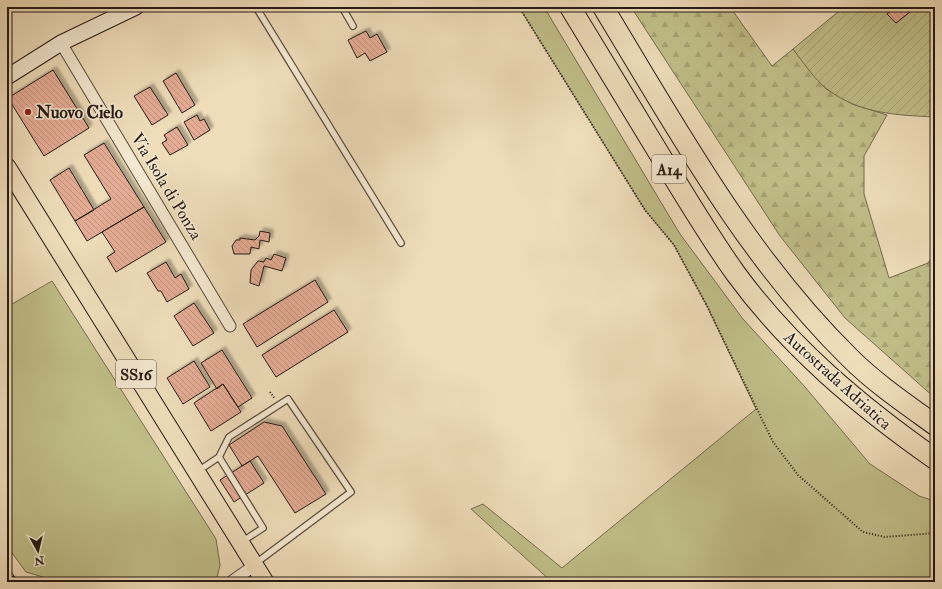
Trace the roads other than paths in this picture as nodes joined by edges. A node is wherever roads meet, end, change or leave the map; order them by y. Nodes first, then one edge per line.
1 (136, 7) edge
2 (256, 7) edge
3 (342, 7) edge
4 (570, 7) edge
5 (603, 7) edge
6 (352, 26) dead end
7 (61, 43) junction
8 (7, 77) edge
9 (7, 167) edge
10 (401, 243) dead end
11 (230, 326) dead end
12 (935, 425) edge
13 (219, 457) junction
14 (935, 459) edge
15 (197, 471) junction
16 (241, 543) junction
17 (254, 565) junction
18 (231, 582) edge
19 (265, 582) edge

1 - 7 street
2 - 10 lane
3 - 6 lane
4 - 14 highway, Autostrada Adriatica / A14
5 - 12 highway, Autostrada Adriatica / A14
7 - 8 street
7 - 11 street, Via Isola di Ponza
9 - 15 main road, SS16
13 - 15 lane
13 - 16 lane
13 - 17 lane
15 - 16 main road, SS16
16 - 17 main road, SS16
17 - 18 street
17 - 19 main road, SS16

